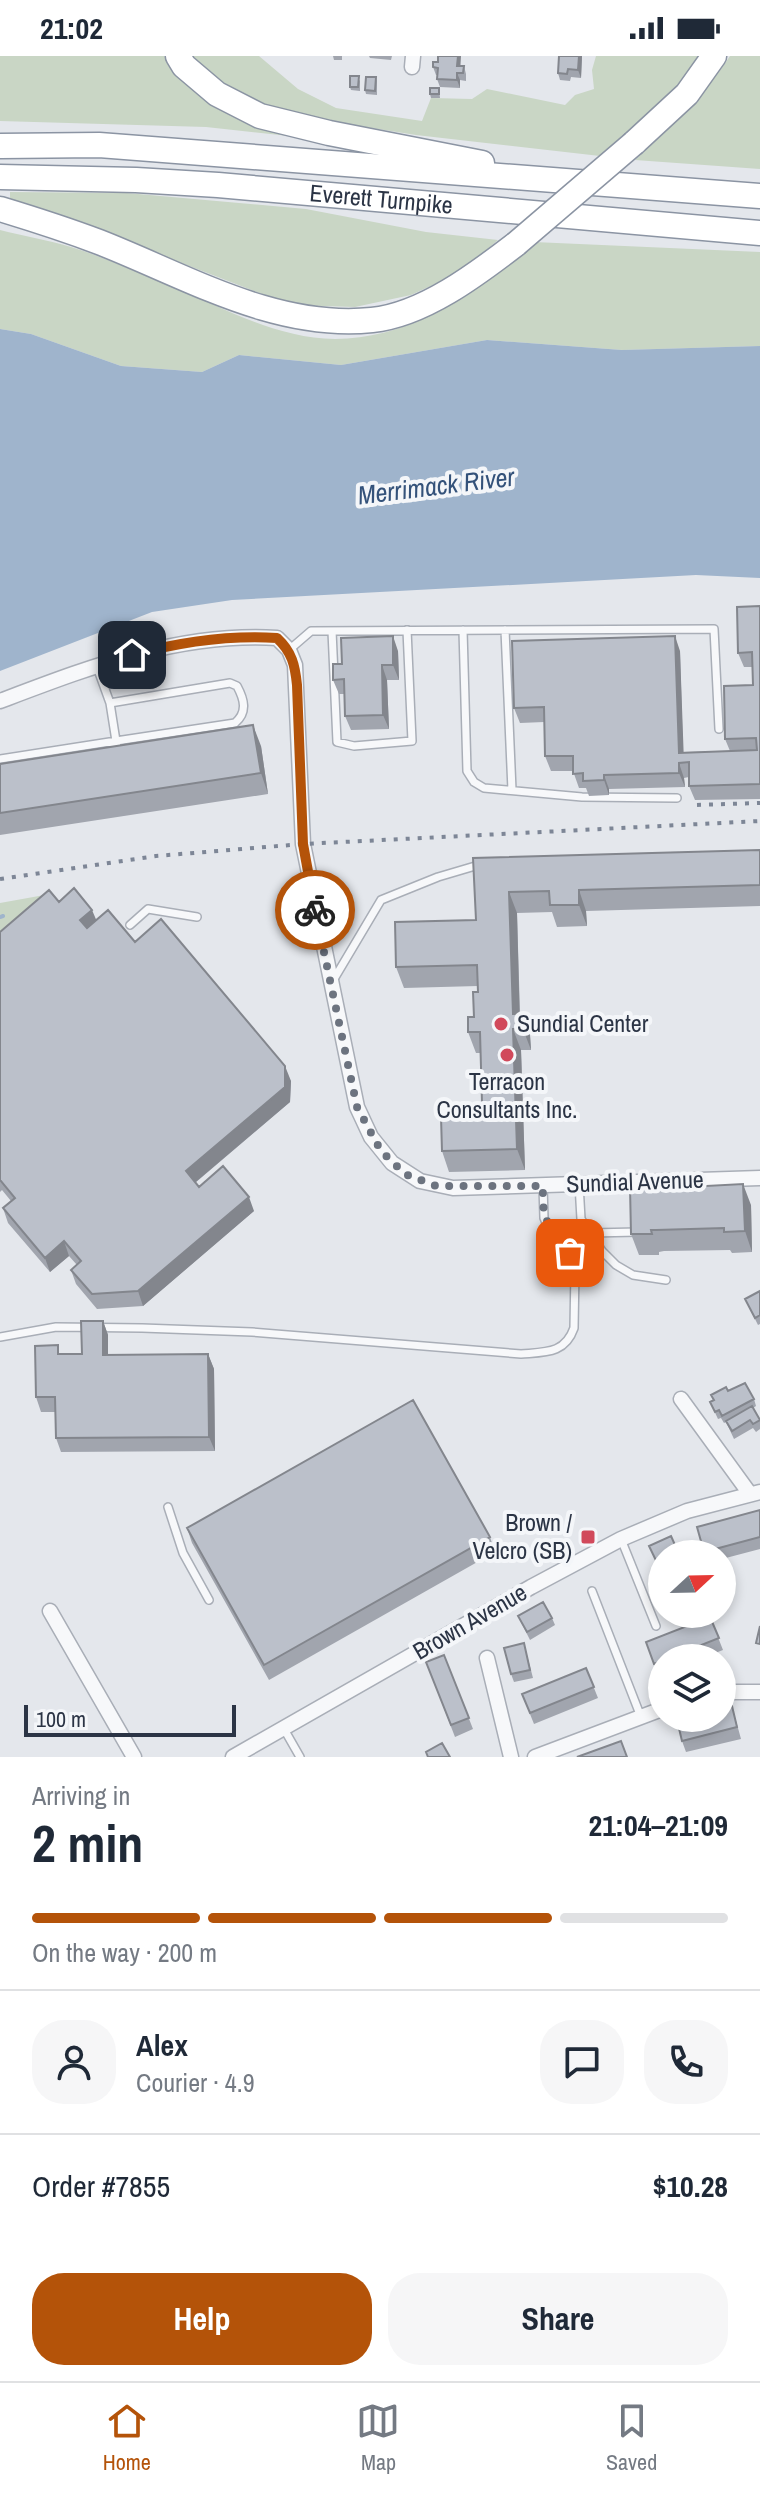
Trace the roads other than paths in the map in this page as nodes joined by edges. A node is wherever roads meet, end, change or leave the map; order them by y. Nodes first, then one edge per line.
1 (178, 56) edge
2 (714, 56) edge
3 (0, 146) edge
4 (0, 177) edge
5 (594, 185) junction
6 (760, 195) edge
7 (0, 209) edge
8 (760, 233) edge
9 (407, 630) junction
10 (463, 630) junction
11 (505, 630) junction
12 (332, 631) junction
13 (289, 650) junction
14 (96, 665) junction
15 (0, 701) edge
16 (110, 703) junction
17 (719, 729) dead end
18 (116, 741) junction
19 (0, 759) edge
20 (119, 763) edge
21 (512, 790) junction
22 (677, 798) dead end
23 (488, 862) edge
24 (197, 917) dead end
25 (130, 925) dead end
26 (330, 985) junction
27 (760, 1178) edge
28 (579, 1184) junction
29 (543, 1186) junction
30 (638, 1232) edge
31 (591, 1233) junction
32 (666, 1280) dead end
33 (0, 1337) edge
34 (681, 1399) dead end
35 (755, 1493) edge
36 (168, 1507) dead end
37 (621, 1539) junction
38 (592, 1591) dead end
39 (209, 1600) dead end
40 (648, 1606) edge
41 (50, 1611) dead end
42 (487, 1658) dead end
43 (736, 1692) edge
44 (760, 1692) edge
45 (648, 1714) edge
46 (641, 1717) junction
47 (284, 1729) junction
48 (134, 1757) edge
49 (233, 1757) edge
50 (300, 1757) edge
51 (511, 1757) edge
52 (535, 1757) edge

1 - 5 highway
2 - 7 highway, bridge
3 - 5 highway, Everett Turnpike
4 - 8 highway, Everett Turnpike
5 - 6 highway, Everett Turnpike
9 - 10 lane
9 - 12 lane
9 - 12 lane
10 - 11 lane
10 - 21 lane
11 - 17 lane
11 - 21 lane
12 - 13 lane
13 - 14 street
13 - 26 street, Sundial Avenue
14 - 15 street
14 - 16 lane
16 - 18 lane
16 - 18 lane
18 - 19 lane
18 - 20 lane
21 - 22 lane
23 - 26 lane
24 - 25 lane
26 - 29 street, Sundial Avenue
27 - 28 street, Sundial Avenue
28 - 29 street, Sundial Avenue
28 - 31 lane
29 - 33 lane
30 - 31 lane
31 - 32 lane
34 - 35 street
35 - 37 street, Brown Avenue
36 - 39 lane
37 - 40 lane
37 - 47 street, Brown Avenue
38 - 46 lane
41 - 48 street
42 - 51 street
43 - 44 street
45 - 46 street
46 - 52 street
47 - 49 street, Brown Avenue
47 - 50 lane

